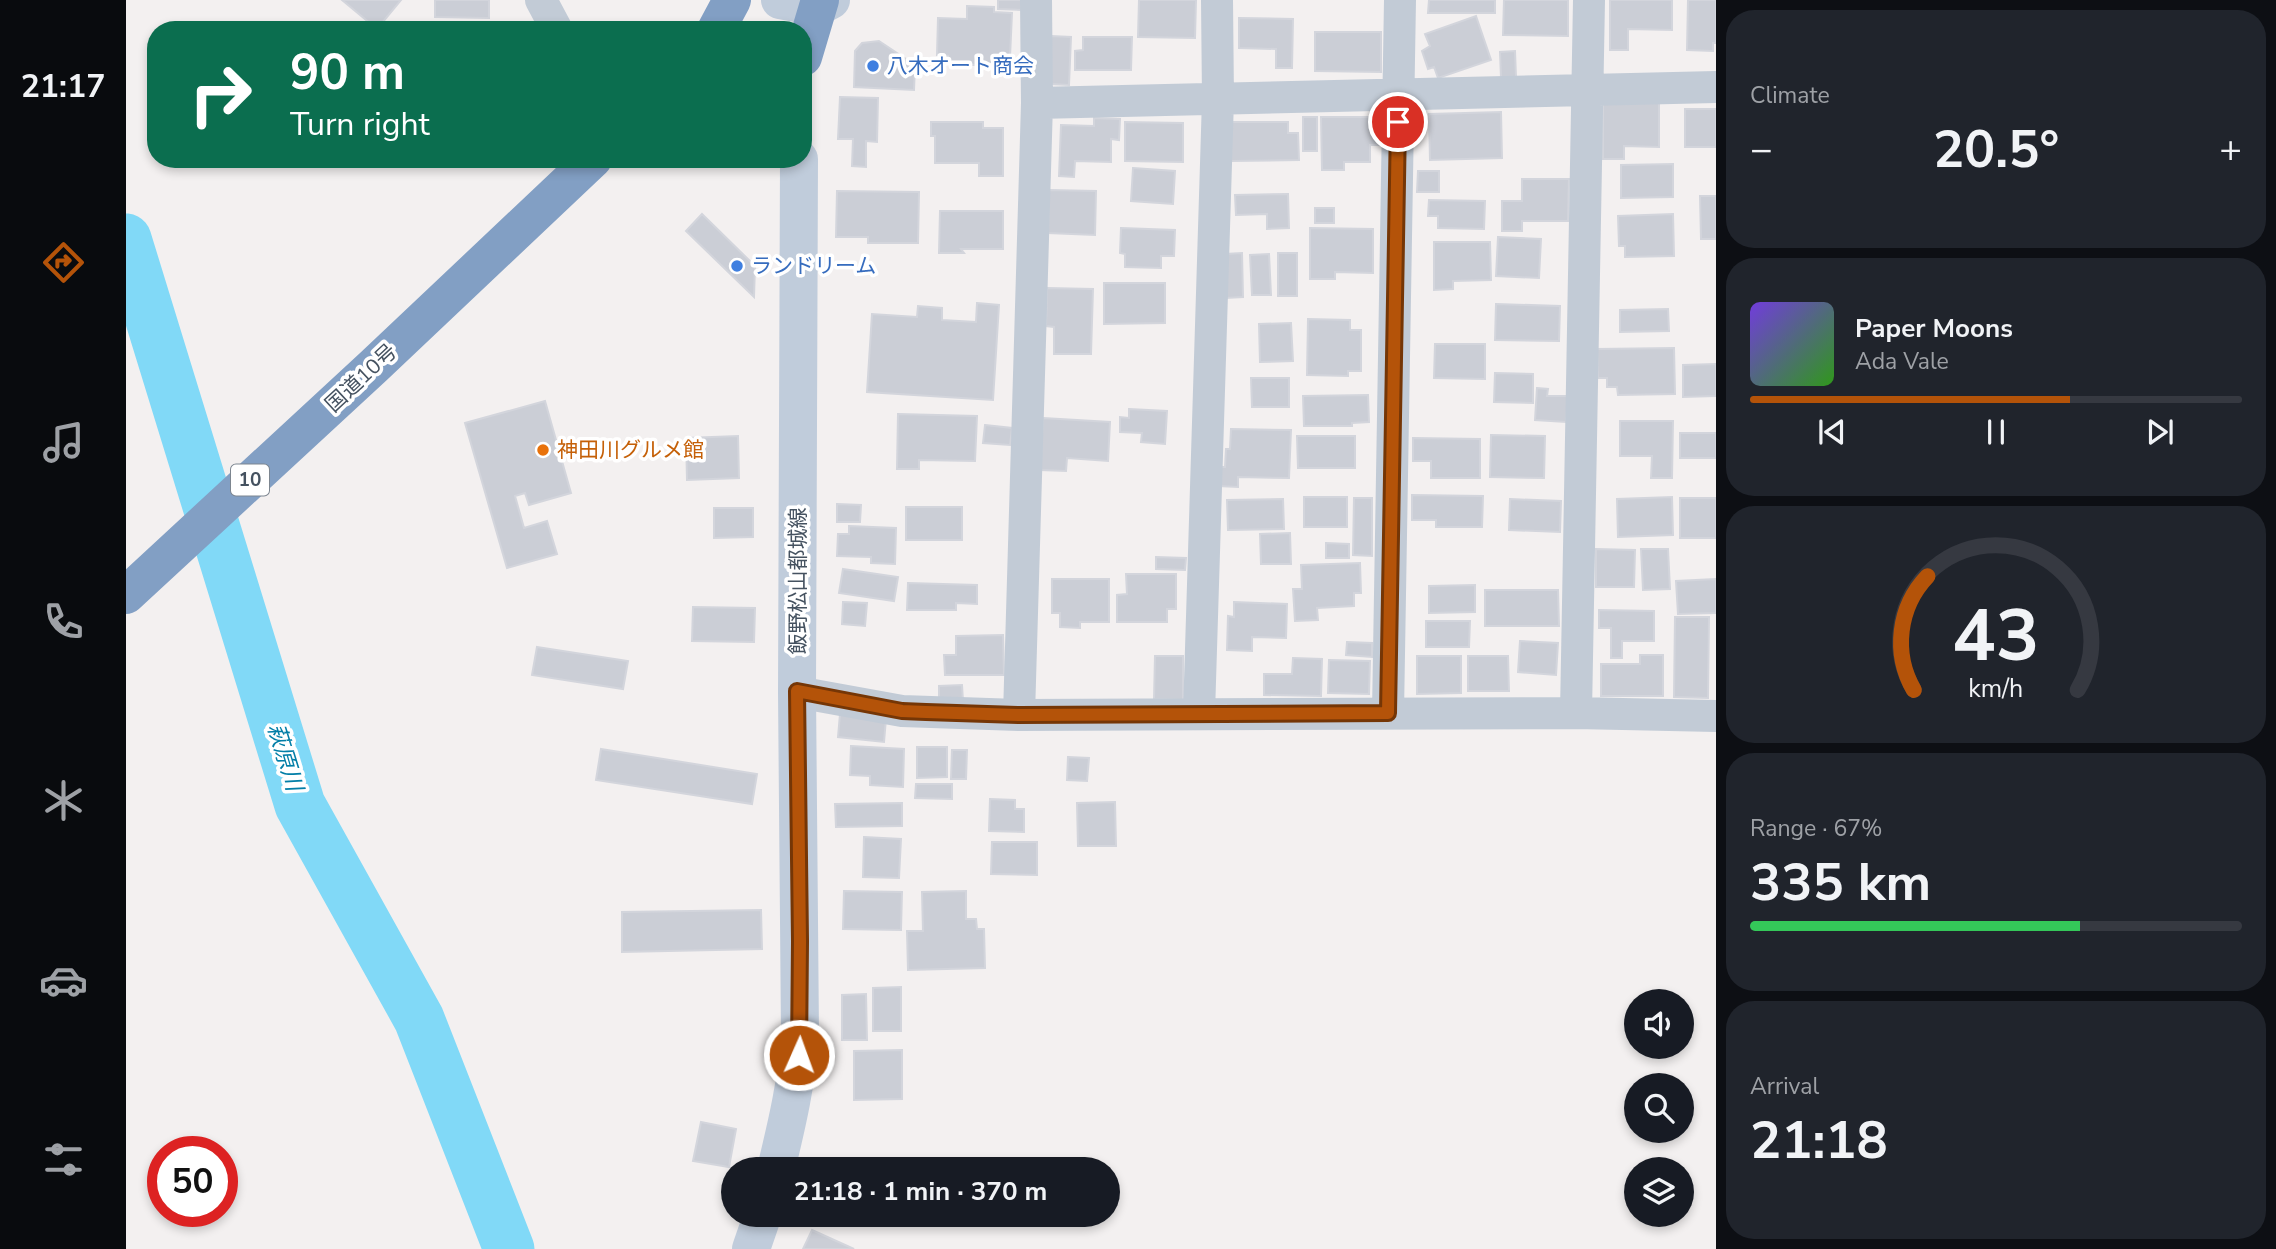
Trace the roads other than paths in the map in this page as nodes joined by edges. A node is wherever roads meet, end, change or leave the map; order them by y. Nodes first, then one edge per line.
1 (541, 0) edge
2 (732, 0) edge
3 (748, 0) edge
4 (780, 0) edge
5 (1036, 0) edge
6 (1217, 0) edge
7 (1400, 0) edge
8 (1589, 0) edge
9 (823, 2) edge
10 (552, 21) edge
11 (721, 21) edge
12 (780, 21) edge
13 (812, 32) edge
14 (1716, 87) edge
15 (1588, 90) junction
16 (1399, 95) junction
17 (1218, 99) junction
18 (1037, 103) junction
19 (583, 168) edge
20 (799, 168) edge
21 (126, 594) edge
22 (797, 691) junction
23 (1388, 713) junction
24 (1576, 713) junction
25 (1019, 715) junction
26 (1199, 715) junction
27 (1716, 716) edge
28 (779, 1157) edge
29 (759, 1227) edge
30 (751, 1249) edge

1 - 10 street
2 - 11 highway
3 - 12 main road
4 - 9 main road
5 - 18 street
6 - 17 street
7 - 16 street
8 - 15 street
9 - 13 highway
14 - 15 street
15 - 16 street
15 - 24 street
16 - 17 street
16 - 23 street
17 - 18 street
17 - 26 street
18 - 25 street
19 - 21 highway, 国道10号 / 10
20 - 22 main road, 飯野松山都城線
22 - 25 street
22 - 28 main road, 飯野松山都城線
23 - 24 street
23 - 26 street
24 - 27 street
25 - 26 street
29 - 30 main road

